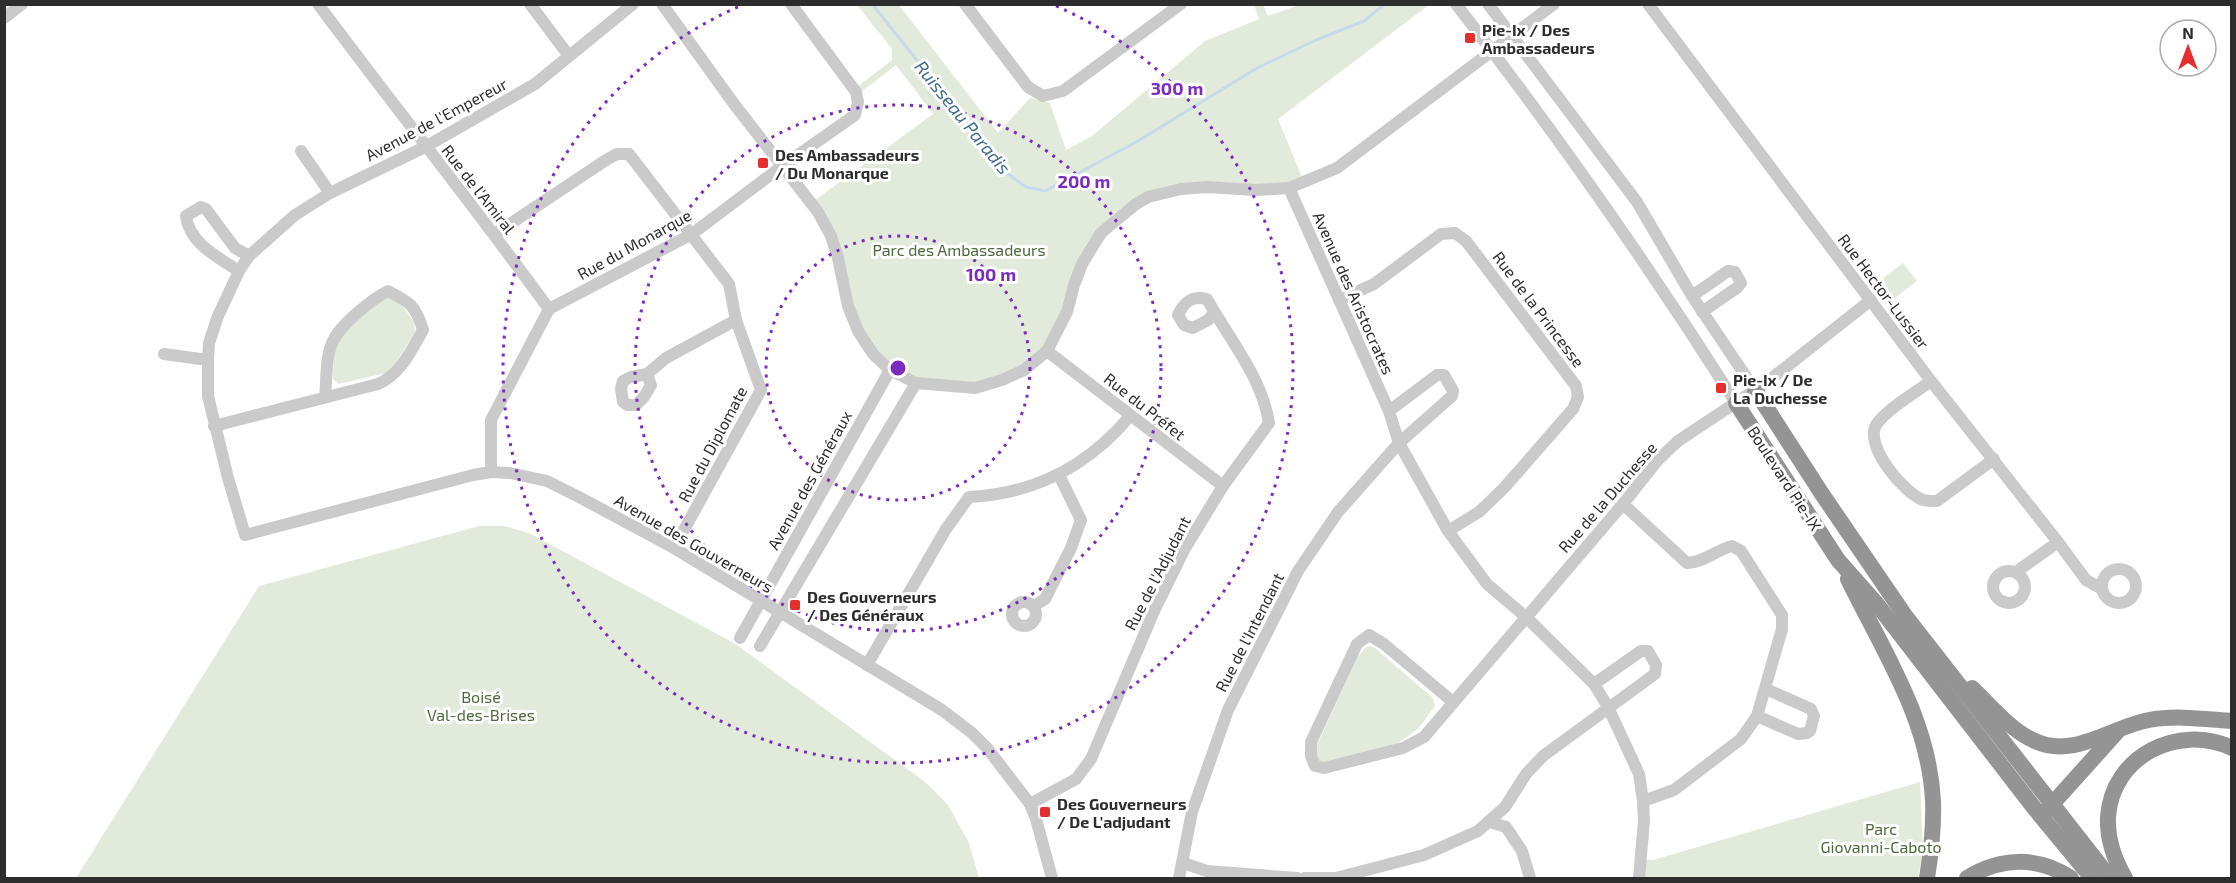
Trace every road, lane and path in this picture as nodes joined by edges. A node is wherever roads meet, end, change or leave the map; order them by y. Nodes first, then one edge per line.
1 (22, 4) edge
2 (318, 4) edge
3 (530, 4) edge
4 (633, 4) edge
5 (662, 4) edge
6 (791, 4) edge
7 (965, 4) edge
8 (1181, 4) edge
9 (1456, 4) edge
10 (1488, 4) edge
11 (1554, 4) edge
12 (1648, 4) edge
13 (4, 18) edge
14 (1512, 36) junction
15 (1493, 51) junction
16 (569, 56) junction
17 (425, 147) junction
18 (301, 152) dead end
19 (781, 167) junction
20 (1288, 188) junction
21 (330, 193) junction
22 (495, 234) junction
23 (692, 234) junction
24 (249, 256) junction
25 (239, 271) junction
26 (1692, 296) junction
27 (1339, 300) junction
28 (1871, 300) junction
29 (549, 309) junction
30 (1702, 312) junction
31 (1215, 313) dead end
32 (736, 320) junction
33 (1047, 351) junction
34 (164, 354) dead end
35 (208, 360) junction
36 (890, 370) junction
37 (647, 374) dead end
38 (1931, 381) junction
39 (916, 383) junction
40 (1755, 390) junction
41 (325, 397) junction
42 (1736, 403) junction
43 (1389, 411) junction
44 (1130, 416) junction
45 (214, 426) junction
46 (1399, 443) junction
47 (1994, 459) junction
48 (1803, 465) junction
49 (491, 472) junction
50 (1059, 475) junction
51 (1782, 475) junction
52 (1223, 486) junction
53 (1623, 504) junction
54 (1448, 531) junction
55 (245, 535) joint
56 (2058, 542) junction
57 (674, 548) junction
58 (1838, 560) junction
59 (2016, 572) dead end
60 (2102, 589) dead end
61 (761, 601) junction
62 (1034, 606) dead end
63 (781, 612) junction
64 (1526, 617) junction
65 (740, 638) dead end
66 (760, 646) dead end
67 (1937, 658) junction
68 (867, 665) junction
69 (1594, 684) junction
70 (1766, 689) junction
71 (1453, 702) junction
72 (1608, 707) junction
73 (1756, 716) junction
74 (2232, 721) edge
75 (2117, 731) junction
76 (2232, 748) edge
77 (1643, 801) junction
78 (1030, 804) junction
79 (2047, 810) junction
80 (1490, 822) junction
81 (1183, 863) junction
82 (1207, 875) edge
83 (1052, 879) edge
84 (1179, 879) edge
85 (1297, 879) edge
86 (1304, 879) edge
87 (1530, 879) edge
88 (1639, 879) edge
89 (1927, 879) edge
90 (1967, 879) edge
91 (2070, 879) edge
92 (2092, 879) edge
93 (2110, 879) edge
94 (2125, 879) edge

1 - 13 street
2 - 17 street, Rue de l'Amiral
3 - 16 street
4 - 16 street, Avenue de l'Empereur
5 - 19 street
6 - 19 street, Rue du Monarque
7 - 8 street
9 - 15 street, Boulevard Pie-IX
10 - 14 street, Boulevard Pie-IX
11 - 14 street
12 - 28 street, Rue Hector-Lussier
14 - 15 street
14 - 26 street, Boulevard Pie-IX
15 - 20 street
15 - 42 street, Boulevard Pie-IX
16 - 17 street, Avenue de l'Empereur
17 - 21 street, Avenue de l'Empereur
17 - 22 street, Rue de l'Amiral
18 - 21 street
19 - 23 street, Rue du Monarque
19 - 36 street
20 - 27 street, Avenue des Aristocrates
20 - 33 street
21 - 24 street, Avenue de l'Empereur
22 - 23 street, Rue du Diplomate
22 - 29 street, Rue de l'Amiral
23 - 29 street, Rue du Monarque
23 - 32 street, Rue du Diplomate
24 - 25 street, Avenue de l'Empereur
24 - 25 street
25 - 35 street, Avenue de l'Empereur
26 - 30 street, Boulevard Pie-IX
26 - 30 street
27 - 43 street, Avenue des Aristocrates
27 - 54 street, Rue de la Princesse
28 - 38 street, Rue Hector-Lussier
28 - 40 street, Rue de la Duchesse
29 - 49 street
30 - 40 street, Boulevard Pie-IX
31 - 52 street, Rue de l'Adjudant
32 - 37 street
32 - 57 street, Rue du Diplomate
33 - 39 street
33 - 44 street, Rue du Préfet
34 - 35 street
35 - 45 street, Avenue de l'Empereur
36 - 39 street
36 - 61 street, Avenue des Généraux
38 - 47 street, Rue Hector-Lussier
38 - 47 street
39 - 63 street
40 - 42 street, Rue de la Duchesse
40 - 48 highway, Boulevard Pie-IX
41 - 41 street
41 - 45 street
42 - 51 highway, Boulevard Pie-IX
42 - 53 street, Rue de la Duchesse
43 - 46 street, Avenue des Aristocrates
43 - 46 street
44 - 50 street
44 - 52 street, Rue du Préfet
45 - 55 street, Avenue de l'Empereur
46 - 54 street, Avenue des Aristocrates
46 - 81 street, Rue de l'Intendant
47 - 56 street, Rue Hector-Lussier
48 - 51 highway
48 - 67 highway, Boulevard Pie-IX
49 - 55 street, Avenue des Gouverneurs
49 - 57 street, Avenue des Gouverneurs
50 - 62 street
50 - 68 street
51 - 58 highway, Boulevard Pie-IX
52 - 78 street, Rue de l'Adjudant
53 - 64 street, Rue de la Duchesse
53 - 70 street
54 - 64 street, Avenue des Aristocrates
56 - 59 street
56 - 60 street, Rue Hector-Lussier
57 - 61 street, Avenue des Gouverneurs
58 - 79 highway, Boulevard Pie-IX
58 - 89 highway
61 - 63 street, Avenue des Gouverneurs
61 - 65 street, Avenue des Généraux
63 - 66 street
63 - 68 street, Avenue des Gouverneurs
64 - 69 street, Avenue des Aristocrates
64 - 71 street, Rue de la Duchesse
67 - 75 highway
67 - 79 highway, Boulevard Pie-IX
68 - 78 street, Avenue des Gouverneurs
69 - 72 street, Avenue des Aristocrates
69 - 72 street
70 - 73 street
70 - 73 street
71 - 71 street, Rue de la Duchesse
72 - 77 street, Avenue des Aristocrates
72 - 80 street
73 - 77 street
74 - 75 highway
75 - 79 highway
76 - 94 highway
77 - 88 street, Avenue des Aristocrates
78 - 83 street, Avenue des Gouverneurs
79 - 92 highway, Boulevard Pie-IX
79 - 93 highway, Boulevard Pie-IX
80 - 86 street
80 - 87 street
81 - 82 street
81 - 84 street, Rue de l'Intendant
82 - 85 street
90 - 91 highway

